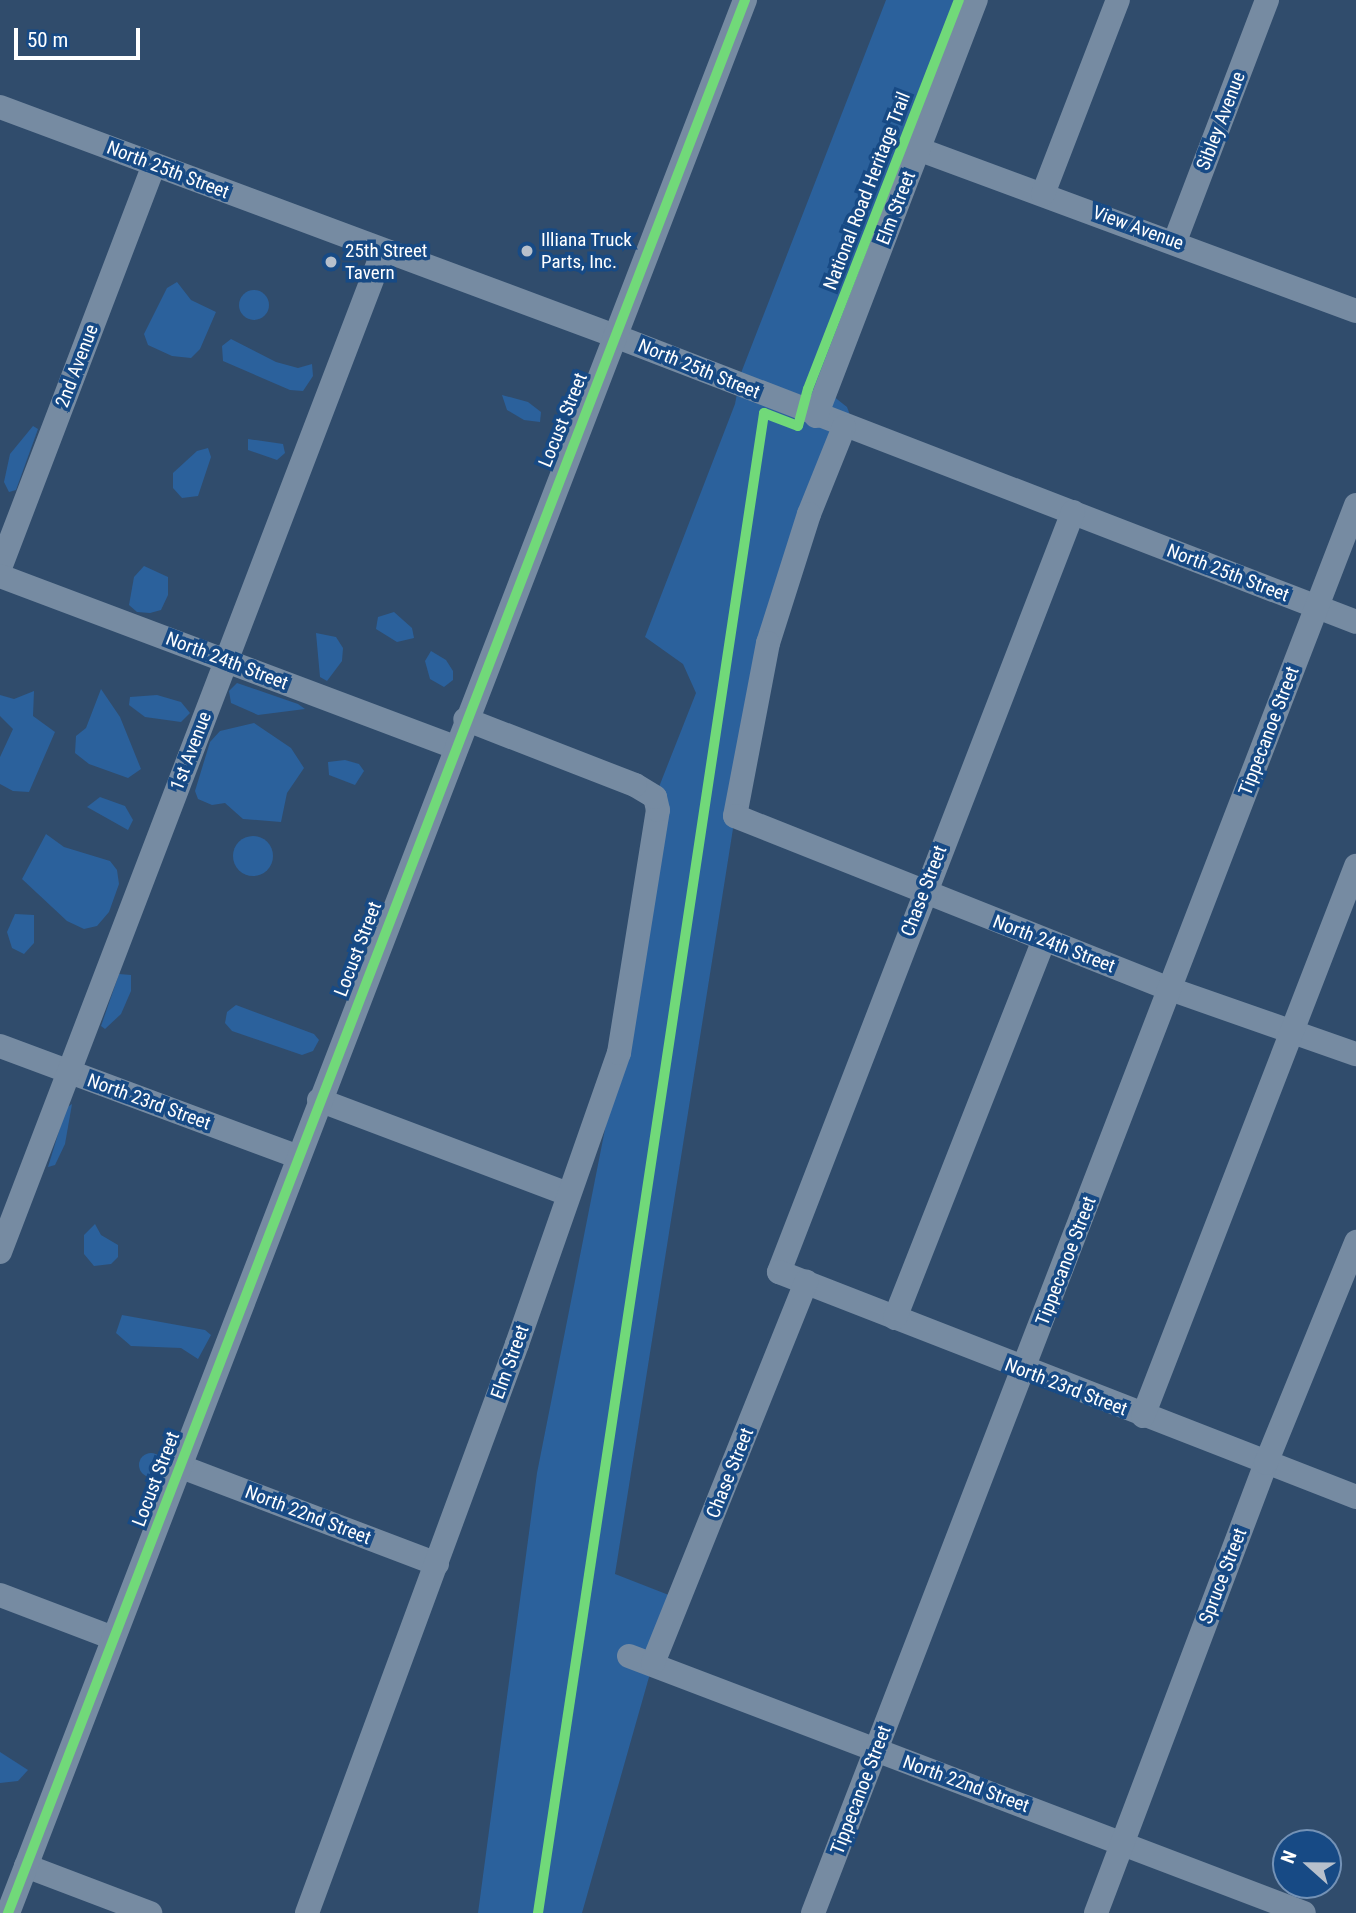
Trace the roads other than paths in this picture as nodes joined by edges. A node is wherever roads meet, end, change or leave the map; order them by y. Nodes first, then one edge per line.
1 (745, 0) edge
2 (976, 0) edge
3 (1118, 0) edge
4 (1267, 0) edge
5 (0, 107) edge
6 (918, 149) junction
7 (154, 165) junction
8 (1043, 194) junction
9 (1175, 241) junction
10 (383, 251) junction
11 (1356, 311) edge
12 (615, 336) junction
13 (816, 416) junction
14 (844, 427) junction
15 (1356, 505) edge
16 (1073, 512) junction
17 (0, 568) edge
18 (0, 576) edge
19 (1317, 608) junction
20 (1356, 622) edge
21 (226, 661) junction
22 (465, 719) junction
23 (454, 747) junction
24 (1356, 866) edge
25 (923, 894) junction
26 (1044, 940) junction
27 (1170, 989) junction
28 (1291, 1031) junction
29 (0, 1046) edge
30 (1356, 1054) edge
31 (69, 1072) junction
32 (319, 1100) junction
33 (298, 1157) junction
34 (568, 1194) junction
35 (1356, 1242) edge
36 (0, 1252) edge
37 (779, 1272) joint
38 (806, 1282) junction
39 (895, 1318) junction
40 (1024, 1371) junction
41 (1143, 1416) junction
42 (1266, 1463) junction
43 (179, 1466) junction
44 (1356, 1497) edge
45 (437, 1564) junction
46 (0, 1595) edge
47 (113, 1637) junction
48 (629, 1656) dead end
49 (653, 1663) junction
50 (877, 1751) junction
51 (1122, 1842) junction
52 (26, 1866) junction
53 (8, 1913) edge
54 (150, 1913) edge
55 (307, 1913) edge
56 (813, 1913) edge
57 (1096, 1913) edge
58 (1304, 1913) edge

1 - 12 street, Locust Street
2 - 6 street, Elm Street
3 - 8 street
4 - 9 street, Sibley Avenue
5 - 7 street, North 25th Street
6 - 8 street, View Avenue
6 - 13 street, Elm Street
7 - 10 street, North 25th Street
7 - 17 street, 2nd Avenue
8 - 9 street, View Avenue
9 - 11 street, View Avenue
10 - 12 street, North 25th Street
10 - 21 street, 1st Avenue
12 - 13 street, North 25th Street
12 - 22 street, Locust Street
13 - 14 street, North 25th Street
14 - 16 street, North 25th Street
14 - 25 street, North 24th Street
15 - 19 street, Tippecanoe Street
16 - 19 street, North 25th Street
16 - 25 street, Chase Street
18 - 21 street, North 24th Street
19 - 20 street, North 25th Street
19 - 27 street, Tippecanoe Street
21 - 23 street, North 24th Street
21 - 31 street, 1st Avenue
22 - 23 street, Locust Street
22 - 34 street, Elm Street
23 - 32 street, Locust Street
24 - 28 street
25 - 26 street, North 24th Street
25 - 37 street, Chase Street
26 - 27 street, North 24th Street
26 - 39 street
27 - 28 street, North 24th Street
27 - 40 street, Tippecanoe Street
28 - 30 street, North 24th Street
28 - 41 street
29 - 31 street, North 23rd Street
31 - 33 street, North 23rd Street
31 - 36 street, 1st Avenue
32 - 33 street, Locust Street
32 - 34 street
33 - 43 street, Locust Street
34 - 45 street, Elm Street
35 - 42 street, Spruce Street
37 - 38 street, North 23rd Street
38 - 39 street, North 23rd Street
38 - 49 street, Chase Street
39 - 40 street, North 23rd Street
40 - 41 street, North 23rd Street
40 - 50 street, Tippecanoe Street
41 - 42 street, North 23rd Street
42 - 44 street, North 23rd Street
42 - 51 street, Spruce Street
43 - 45 street, North 22nd Street
43 - 47 street, Locust Street
45 - 55 street, Elm Street
46 - 47 street
47 - 52 street, Locust Street
48 - 49 street, North 22nd Street
49 - 50 street, North 22nd Street
50 - 51 street, North 22nd Street
50 - 56 street, Tippecanoe Street
51 - 57 street, Spruce Street
51 - 58 street, North 22nd Street
52 - 53 street, Locust Street
52 - 54 street

